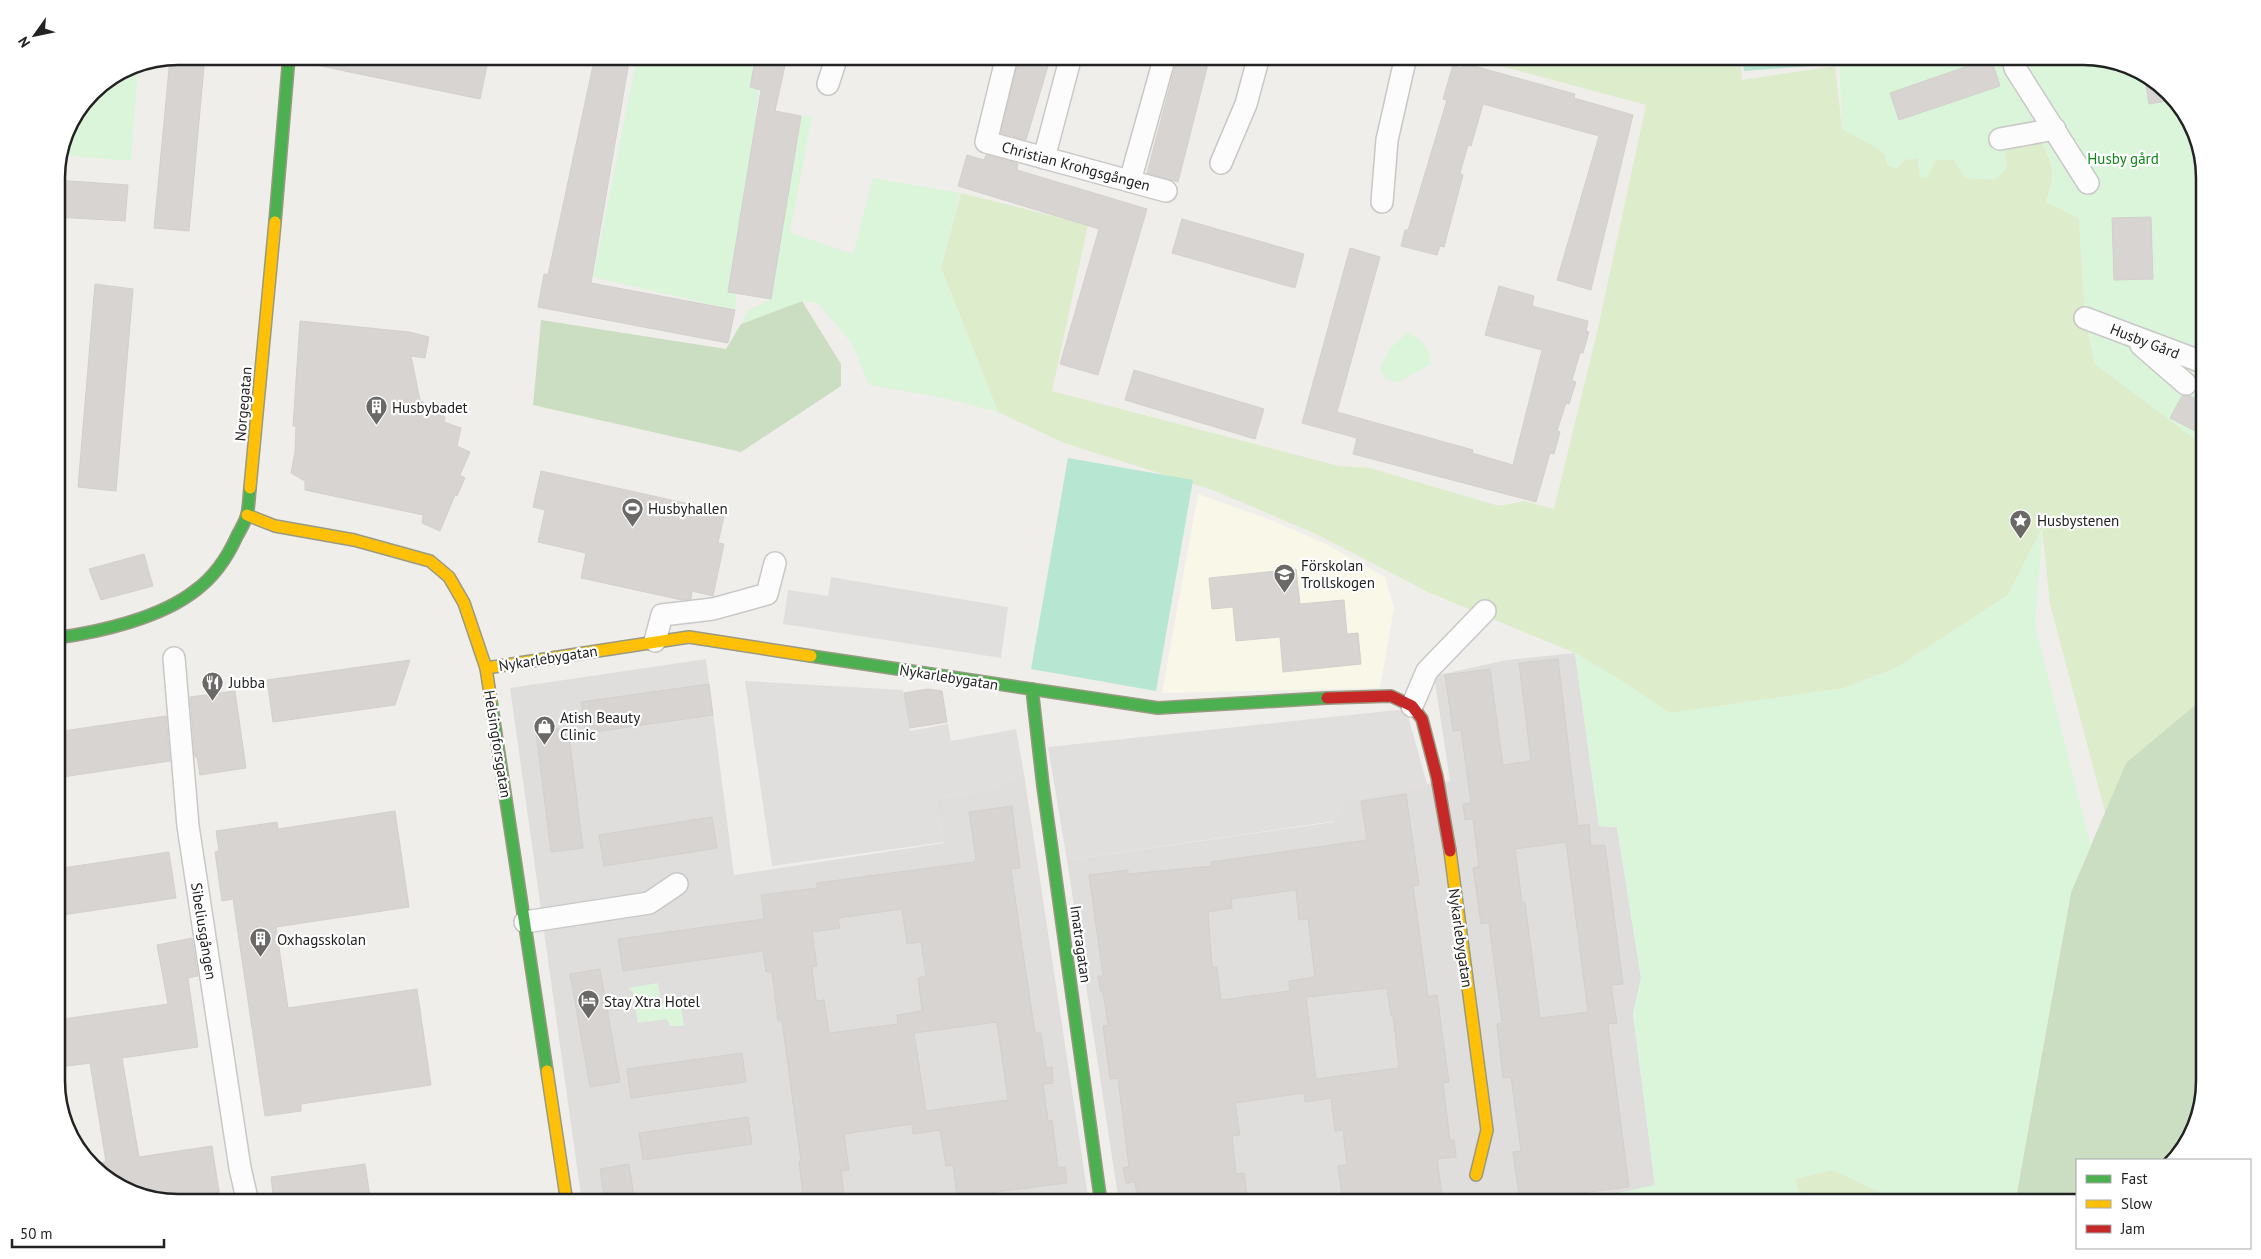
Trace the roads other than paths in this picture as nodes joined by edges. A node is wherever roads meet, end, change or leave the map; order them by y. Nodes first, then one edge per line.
1 (287, 65) edge
2 (834, 65) edge
3 (1005, 65) edge
4 (1069, 65) edge
5 (1162, 65) edge
6 (1257, 65) edge
7 (1404, 65) edge
8 (2014, 65) edge
9 (828, 84) dead end
10 (2055, 129) junction
11 (2000, 139) dead end
12 (1044, 158) junction
13 (1221, 163) dead end
14 (1130, 181) junction
15 (2088, 183) dead end
16 (1166, 191) dead end
17 (1382, 202) dead end
18 (2086, 318) dead end
19 (2130, 335) junction
20 (2196, 360) edge
21 (2186, 384) dead end
22 (247, 515) junction
23 (775, 563) dead end
24 (1484, 611) dead end
25 (65, 637) edge
26 (655, 641) junction
27 (174, 658) dead end
28 (486, 668) junction
29 (1032, 689) junction
30 (1412, 706) junction
31 (677, 884) dead end
32 (525, 922) junction
33 (1476, 1175) dead end
34 (246, 1194) edge
35 (566, 1194) edge
36 (1100, 1194) edge

1 - 22 street, Norgegatan
2 - 9 street
3 - 12 street, Christian Krohgsgången
4 - 12 street
5 - 14 street
6 - 13 street
7 - 17 street
8 - 10 street
10 - 11 street
10 - 15 street
12 - 14 street, Christian Krohgsgången
14 - 16 street, Christian Krohgsgången
18 - 19 street, Husby Gård
19 - 20 street, Husby Gård
19 - 21 street
22 - 25 street, Norgegatan
22 - 28 street, Helsingforsgatan
23 - 26 street
24 - 30 street
26 - 28 street, Nykarlebygatan
26 - 29 street, Nykarlebygatan
27 - 34 street, Sibeliusgången
28 - 32 street, Helsingforsgatan
29 - 30 street, Nykarlebygatan
29 - 36 street, Imatragatan
30 - 33 street, Nykarlebygatan
31 - 32 street
32 - 35 street, Helsingforsgatan

